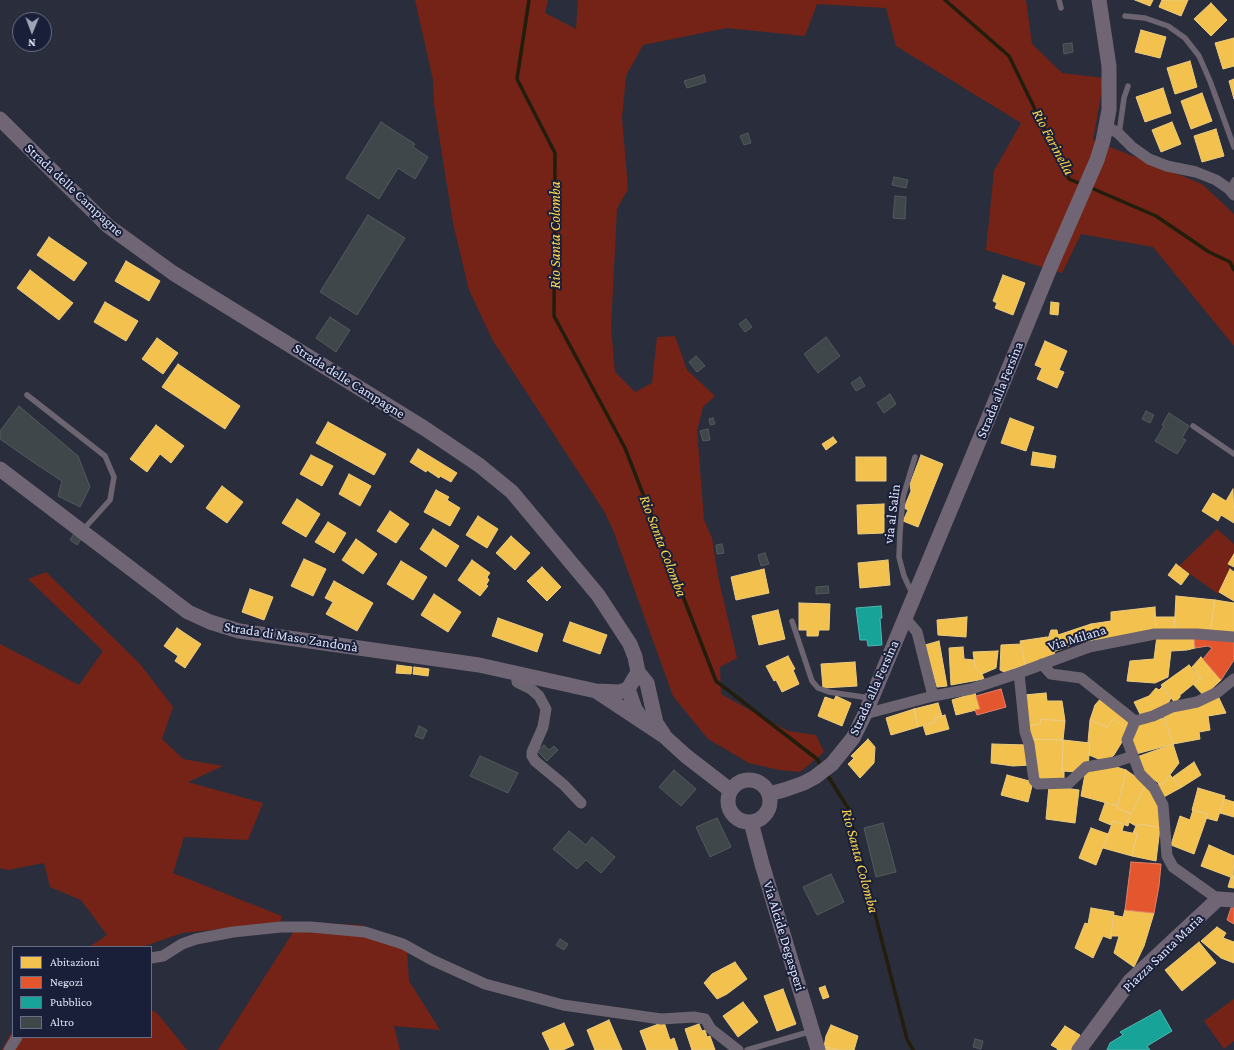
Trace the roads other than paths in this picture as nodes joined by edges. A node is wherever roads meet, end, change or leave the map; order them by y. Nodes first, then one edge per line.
1 (1059, 0) edge
2 (1099, 0) edge
3 (1061, 8) dead end
4 (1124, 16) dead end
5 (1128, 86) dead end
6 (0, 119) edge
7 (1113, 131) junction
8 (1234, 147) edge
9 (1232, 188) edge
10 (27, 395) dead end
11 (1193, 426) dead end
12 (1234, 454) edge
13 (915, 457) dead end
14 (0, 469) edge
15 (82, 531) junction
16 (914, 597) junction
17 (905, 618) junction
18 (792, 621) dead end
19 (1234, 637) edge
20 (1042, 664) junction
21 (516, 672) junction
22 (638, 672) junction
23 (1019, 673) junction
24 (1234, 679) edge
25 (628, 688) junction
26 (596, 691) junction
27 (933, 696) junction
28 (872, 698) junction
29 (652, 706) junction
30 (865, 714) junction
31 (1135, 721) junction
32 (644, 722) junction
33 (664, 736) junction
34 (1133, 756) junction
35 (730, 790) junction
36 (769, 794) junction
37 (581, 803) dead end
38 (751, 822) junction
39 (1218, 899) junction
40 (1234, 900) edge
41 (152, 958) edge
42 (812, 1031) junction
43 (16, 1038) edge
44 (1080, 1049) edge
45 (9, 1050) edge
46 (738, 1050) edge
47 (747, 1050) edge
48 (818, 1050) edge

1 - 3 lane
2 - 7 street, Strada alla Fersina
4 - 8 lane
5 - 7 lane
6 - 22 street, Strada delle Campagne
7 - 9 street
7 - 16 street, Strada alla Fersina
10 - 15 lane
11 - 12 lane
13 - 16 lane, via al Salin
14 - 15 street, Strada di Maso Zandonà
15 - 21 street, Strada di Maso Zandonà
16 - 17 street, Strada alla Fersina
17 - 27 street
17 - 28 street, Strada alla Fersina
18 - 28 lane
19 - 20 street, Via Milana
20 - 23 street, Via Milana
20 - 31 street
21 - 26 street, Strada di Maso Zandonà
21 - 37 street
22 - 25 street
22 - 29 street
23 - 27 street, Via Milana
23 - 34 street
24 - 31 street
25 - 26 street, Strada di Maso Zandonà
25 - 29 street
25 - 32 street
26 - 32 street
27 - 30 street, Via Milana
28 - 30 street, Strada alla Fersina
29 - 33 street
30 - 36 street, Strada alla Fersina
31 - 34 street
32 - 33 street
33 - 35 street
34 - 39 street
35 - 36 street
35 - 38 street
36 - 38 street
38 - 42 street, Via Alcide Degasperi
39 - 40 street
39 - 44 street, Piazza Santa Maria
41 - 46 street
42 - 47 lane
42 - 48 street, Via Alcide Degasperi
43 - 45 street

